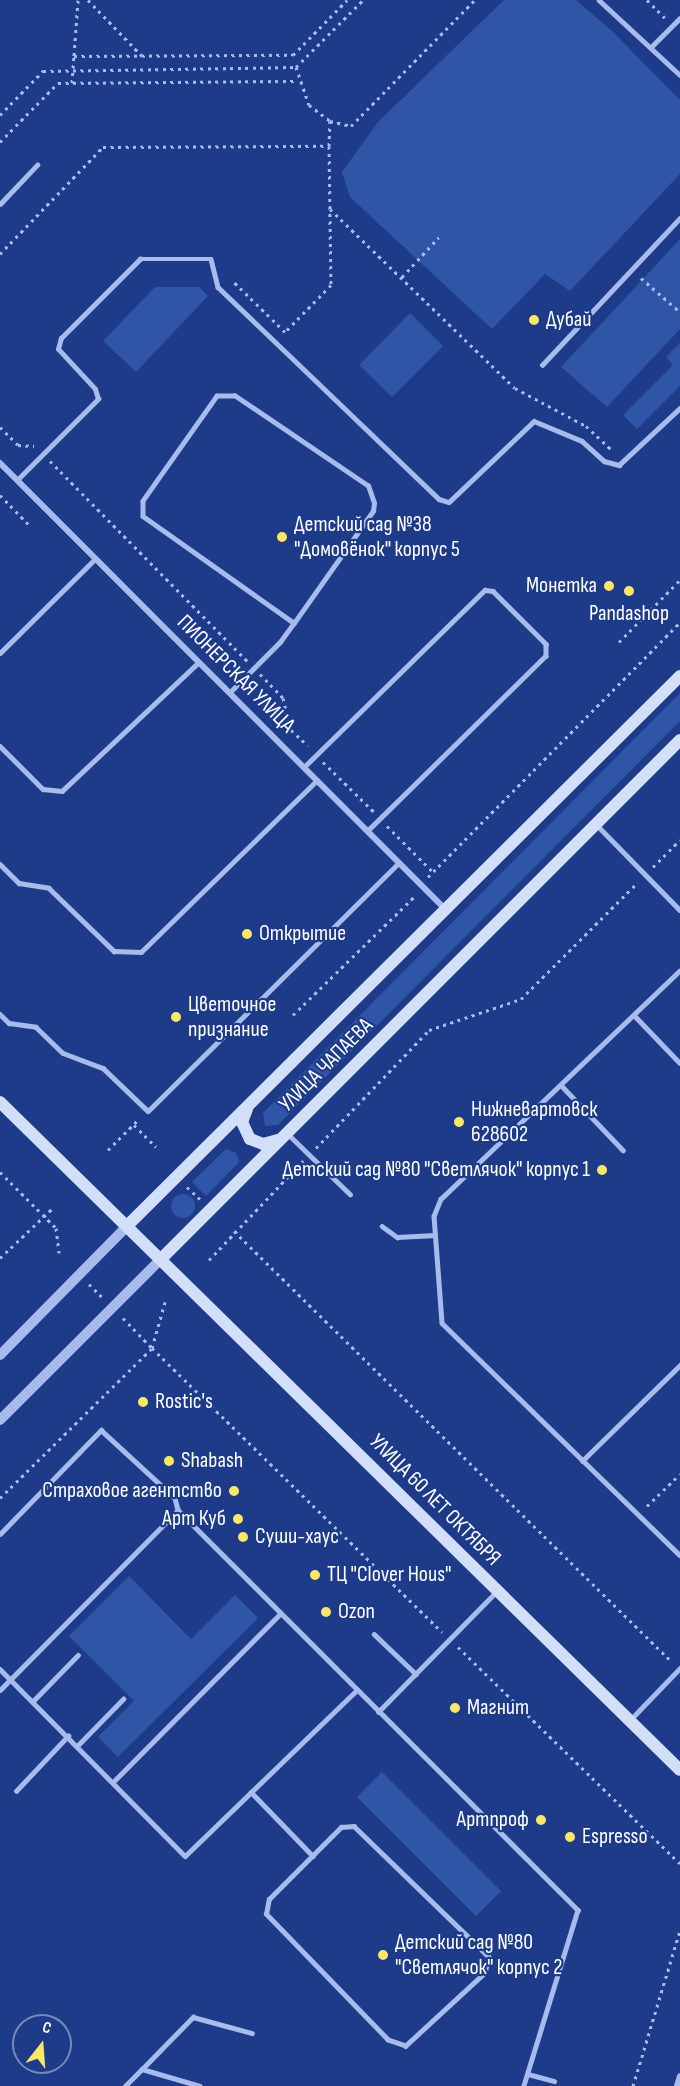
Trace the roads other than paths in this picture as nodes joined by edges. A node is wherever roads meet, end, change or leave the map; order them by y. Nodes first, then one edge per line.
1 (599, 0) edge
2 (680, 18) edge
3 (651, 47) junction
4 (680, 75) edge
5 (37, 165) dead end
6 (0, 204) edge
7 (680, 218) edge
8 (542, 365) dead end
9 (680, 408) edge
10 (0, 463) edge
11 (17, 480) junction
12 (95, 559) junction
13 (294, 623) junction
14 (0, 653) edge
15 (199, 662) junction
16 (680, 676) edge
17 (230, 692) junction
18 (680, 740) edge
19 (0, 747) edge
20 (6, 753) junction
21 (0, 759) edge
22 (304, 767) junction
23 (317, 780) junction
24 (596, 824) junction
25 (368, 831) junction
26 (399, 862) junction
27 (0, 864) edge
28 (446, 910) junction
29 (680, 910) edge
30 (680, 971) edge
31 (0, 1014) edge
32 (634, 1015) junction
33 (680, 1063) edge
34 (561, 1085) junction
35 (0, 1102) edge
36 (249, 1105) junction
37 (284, 1136) junction
38 (623, 1150) dead end
39 (350, 1194) dead end
40 (127, 1226) junction
41 (382, 1226) dead end
42 (435, 1235) junction
43 (161, 1259) junction
44 (0, 1355) edge
45 (680, 1365) edge
46 (0, 1420) edge
47 (582, 1461) junction
48 (178, 1510) junction
49 (0, 1534) edge
50 (680, 1556) edge
51 (498, 1591) junction
52 (280, 1614) junction
53 (374, 1634) dead end
54 (78, 1655) dead end
55 (680, 1668) edge
56 (0, 1669) edge
57 (416, 1674) junction
58 (11, 1679) junction
59 (0, 1690) edge
60 (357, 1690) junction
61 (123, 1699) dead end
62 (33, 1701) junction
63 (378, 1712) junction
64 (630, 1719) junction
65 (68, 1737) junction
66 (77, 1746) junction
67 (680, 1770) edge
68 (113, 1782) junction
69 (16, 1791) dead end
70 (251, 1792) junction
71 (313, 1856) junction
72 (252, 2033) dead end
73 (142, 2069) junction
74 (528, 2074) junction
75 (680, 2076) edge
76 (554, 2082) dead end
77 (125, 2086) edge
78 (200, 2086) edge
79 (524, 2086) edge
80 (677, 2086) edge

1 - 3 lane
2 - 3 lane
3 - 4 lane
5 - 6 lane
7 - 8 lane
9 - 11 lane
10 - 11 street, ПИОНЕРСКАЯ УЛИЦА
11 - 12 street, ПИОНЕРСКАЯ УЛИЦА
12 - 14 lane
12 - 15 street, ПИОНЕРСКАЯ УЛИЦА
13 - 13 lane
13 - 17 lane
15 - 17 street, ПИОНЕРСКАЯ УЛИЦА
15 - 20 lane
16 - 28 main road, УЛИЦА ЧАПАЕВА
17 - 22 street, ПИОНЕРСКАЯ УЛИЦА
18 - 24 main road, УЛИЦА ЧАПАЕВА
19 - 20 lane
20 - 21 lane
22 - 23 street, ПИОНЕРСКАЯ УЛИЦА
22 - 25 lane
23 - 25 street, ПИОНЕРСКАЯ УЛИЦА
23 - 27 lane
24 - 29 lane
24 - 37 main road, УЛИЦА ЧАПАЕВА
25 - 26 street, ПИОНЕРСКАЯ УЛИЦА
26 - 28 street, ПИОНЕРСКАЯ УЛИЦА
26 - 31 lane
28 - 36 main road, УЛИЦА ЧАПАЕВА
30 - 32 lane
32 - 33 lane
32 - 34 lane
34 - 38 lane
34 - 42 lane
35 - 40 main road
36 - 37 main road
36 - 40 main road, УЛИЦА ЧАПАЕВА
37 - 39 lane
37 - 43 main road, УЛИЦА ЧАПАЕВА
40 - 43 main road, УЛИЦА 60 ЛЕТ ОКТЯБРЯ
40 - 44 street, УЛИЦА ЧАПАЕВА
41 - 42 lane
42 - 47 lane
43 - 46 street, УЛИЦА ЧАПАЕВА
43 - 51 main road, УЛИЦА 60 ЛЕТ ОКТЯБРЯ
45 - 47 lane
47 - 50 lane
48 - 49 lane
48 - 52 lane
48 - 58 lane
51 - 57 lane
51 - 64 main road, УЛИЦА 60 ЛЕТ ОКТЯБРЯ
52 - 60 lane
52 - 68 lane
53 - 57 lane
54 - 62 lane
55 - 64 lane
56 - 58 lane
57 - 63 lane
58 - 59 lane
58 - 62 lane
60 - 63 lane
60 - 70 lane
61 - 66 lane
62 - 65 lane
63 - 74 lane
64 - 67 main road, УЛИЦА 60 ЛЕТ ОКТЯБРЯ
65 - 66 lane
65 - 69 lane
66 - 68 lane
68 - 70 lane
70 - 71 lane
71 - 71 lane
72 - 73 lane
73 - 77 lane
73 - 78 lane
74 - 76 lane
74 - 79 lane
75 - 80 street

